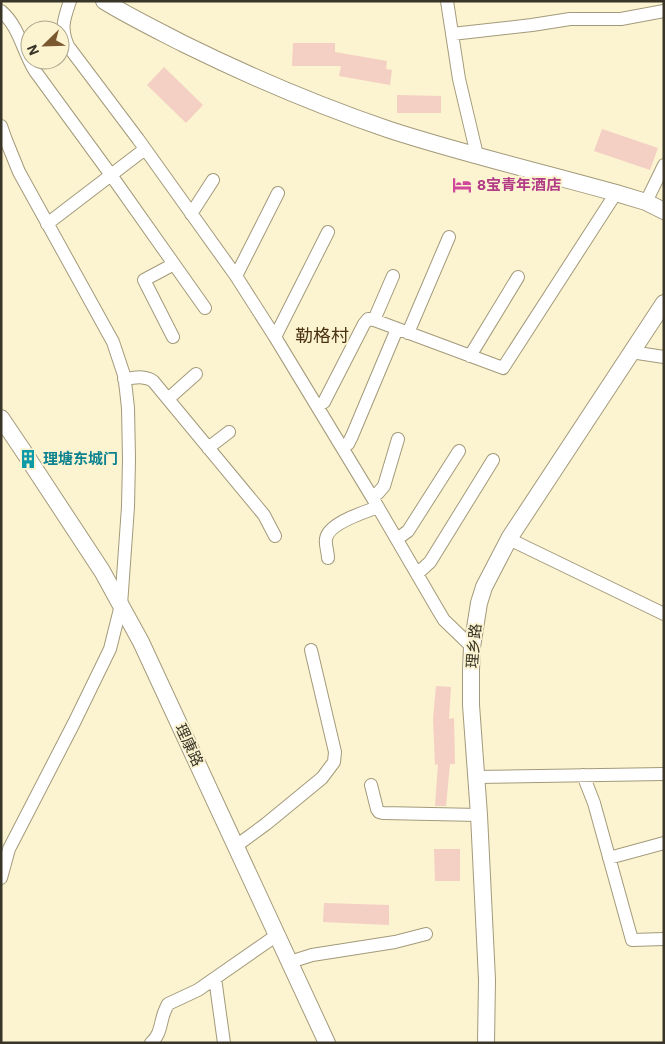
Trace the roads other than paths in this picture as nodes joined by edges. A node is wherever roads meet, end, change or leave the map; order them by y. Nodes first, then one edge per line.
1 (70, 1) edge
2 (447, 1) edge
3 (113, 4) edge
4 (1, 11) edge
5 (664, 12) edge
6 (452, 34) junction
7 (1, 126) edge
8 (145, 149) junction
9 (477, 155) junction
10 (664, 165) edge
11 (111, 175) junction
12 (213, 180) dead end
13 (278, 193) dead end
14 (616, 193) junction
15 (646, 202) junction
16 (664, 211) edge
17 (191, 214) junction
18 (48, 224) junction
19 (328, 232) dead end
20 (449, 237) dead end
21 (174, 264) junction
22 (236, 276) junction
23 (393, 276) dead end
24 (518, 277) dead end
25 (664, 303) edge
26 (205, 308) dead end
27 (374, 320) junction
28 (403, 331) junction
29 (173, 337) dead end
30 (275, 337) junction
31 (631, 352) junction
32 (470, 356) junction
33 (664, 356) edge
34 (196, 374) dead end
35 (124, 379) junction
36 (168, 399) junction
37 (317, 406) junction
38 (1, 418) edge
39 (229, 432) dead end
40 (398, 440) dead end
41 (342, 447) junction
42 (208, 448) junction
43 (459, 451) dead end
44 (493, 460) dead end
45 (375, 502) junction
46 (275, 536) dead end
47 (397, 539) junction
48 (509, 539) junction
49 (328, 558) dead end
50 (417, 574) junction
51 (120, 605) junction
52 (664, 614) edge
53 (472, 647) junction
54 (311, 650) dead end
55 (664, 774) edge
56 (583, 775) junction
57 (476, 777) junction
58 (371, 785) dead end
59 (479, 816) junction
60 (664, 843) edge
61 (236, 846) junction
62 (609, 858) junction
63 (1, 878) edge
64 (426, 934) dead end
65 (277, 935) junction
66 (664, 939) edge
67 (290, 962) junction
68 (216, 978) junction
69 (151, 1043) edge
70 (224, 1043) edge
71 (327, 1043) edge
72 (486, 1043) edge

1 - 8 street
2 - 6 street
3 - 9 main road
4 - 11 street
5 - 6 street
6 - 9 street
7 - 18 street
8 - 11 street
8 - 17 street
9 - 14 main road
10 - 15 street
11 - 18 street
11 - 21 street
12 - 17 street
13 - 22 street
14 - 15 main road
14 - 32 street
15 - 16 main road
17 - 22 street
18 - 35 street
19 - 30 street
20 - 28 street
21 - 26 street
21 - 29 street
22 - 30 street
23 - 27 street
24 - 32 street
25 - 31 main road, 理乡路
27 - 28 street
27 - 37 street
28 - 32 street
28 - 41 street
30 - 37 street
31 - 33 street
31 - 48 main road, 理乡路
34 - 36 street
35 - 36 street
35 - 51 street
36 - 42 street
37 - 41 street
38 - 51 main road, 理康路
39 - 42 street
40 - 45 street
41 - 45 street
42 - 46 street
43 - 47 street
44 - 50 street
45 - 47 street
45 - 49 street
47 - 50 street
48 - 52 street
48 - 53 main road, 理乡路
50 - 53 street
51 - 61 main road, 理康路
51 - 63 street
53 - 57 main road, 理乡路
54 - 61 street
55 - 56 street
56 - 57 street
56 - 62 street
57 - 59 main road, 理乡路
58 - 59 street
59 - 72 main road, 理乡路
60 - 62 street
61 - 65 main road, 理康路
62 - 66 street
64 - 67 street
65 - 67 main road, 理康路
65 - 68 street
67 - 71 main road, 理康路
68 - 69 street
68 - 70 street

